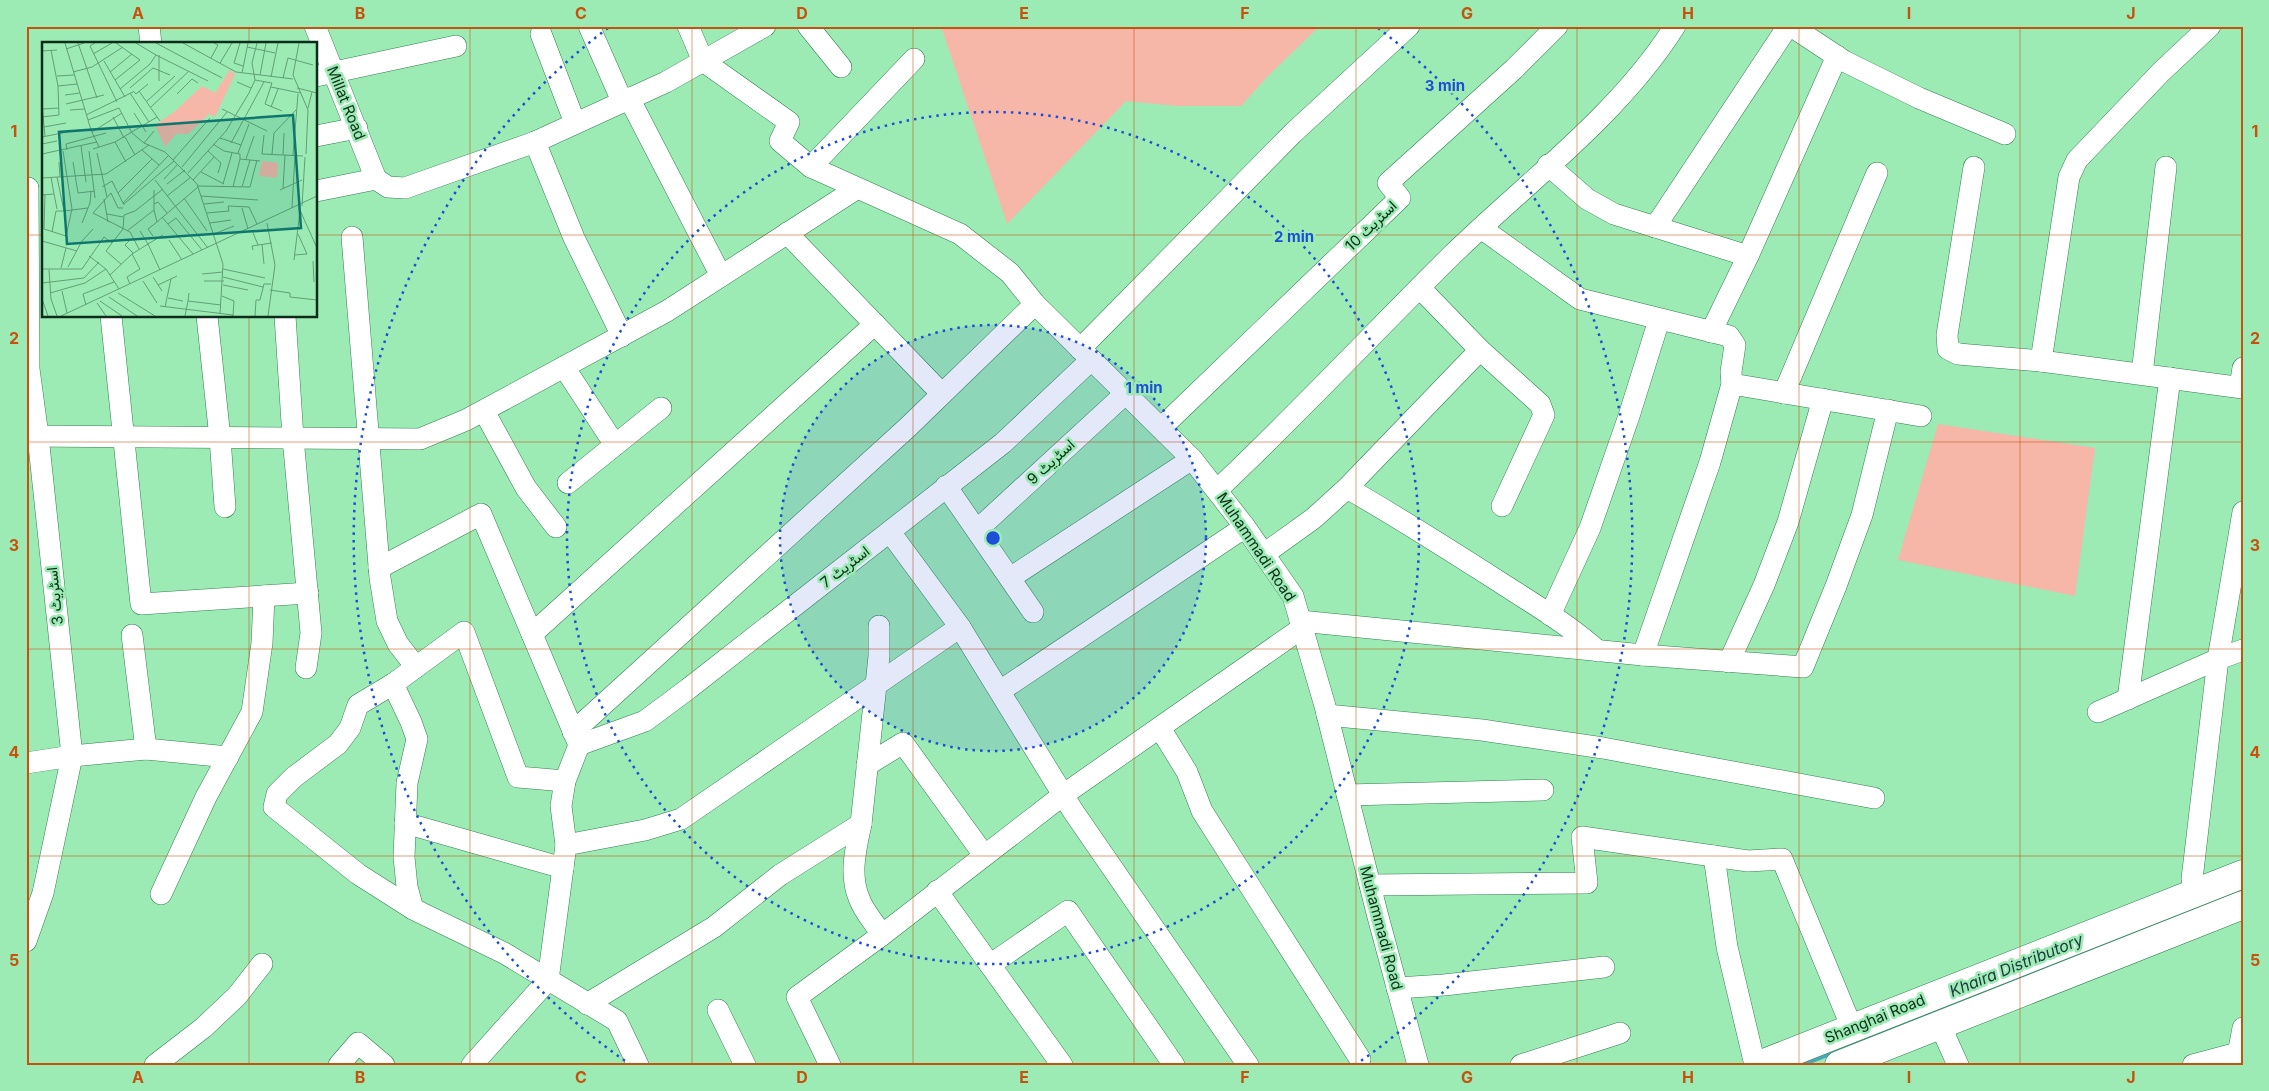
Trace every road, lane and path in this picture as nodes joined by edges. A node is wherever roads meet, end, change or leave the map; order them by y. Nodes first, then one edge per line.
1 (149, 26) edge
2 (315, 26) edge
3 (589, 26) edge
4 (688, 26) edge
5 (765, 26) edge
6 (808, 26) edge
7 (1409, 26) edge
8 (1557, 26) edge
9 (1675, 26) edge
10 (1789, 26) edge
11 (2210, 26) edge
12 (540, 34) dead end
13 (151, 42) edge
14 (456, 46) dead end
15 (1837, 56) junction
16 (914, 59) dead end
17 (704, 61) junction
18 (841, 67) dead end
19 (325, 75) edge
20 (625, 100) junction
21 (575, 123) junction
22 (357, 128) junction
23 (2005, 134) dead end
24 (318, 136) edge
25 (535, 142) junction
26 (1548, 166) junction
27 (1974, 167) dead end
28 (2166, 167) dead end
29 (811, 168) junction
30 (1877, 173) dead end
31 (376, 179) junction
32 (33, 188) edge
33 (856, 189) junction
34 (318, 191) edge
35 (1655, 227) junction
36 (1481, 228) junction
37 (788, 233) junction
38 (352, 237) dead end
39 (1748, 256) junction
40 (721, 276) junction
41 (1420, 288) junction
42 (1035, 304) junction
43 (112, 318) edge
44 (207, 318) edge
45 (285, 318) edge
46 (1659, 320) junction
47 (875, 324) junction
48 (1711, 332) junction
49 (622, 336) junction
50 (1480, 350) junction
51 (1086, 354) junction
52 (2041, 361) junction
53 (564, 367) junction
54 (2142, 374) junction
55 (2170, 378) junction
56 (2242, 381) edge
57 (1732, 384) junction
58 (1126, 393) junction
59 (1784, 393) junction
60 (942, 394) junction
61 (1824, 400) junction
62 (662, 408) dead end
63 (1888, 410) junction
64 (484, 411) junction
65 (1921, 416) dead end
66 (1161, 428) junction
67 (32, 436) edge
68 (124, 437) junction
69 (220, 438) junction
70 (293, 438) junction
71 (368, 439) junction
72 (615, 445) junction
73 (1192, 458) junction
74 (568, 483) dead end
75 (946, 486) junction
76 (1347, 488) junction
77 (1217, 490) junction
78 (1502, 506) dead end
79 (224, 507) dead end
80 (2243, 512) edge
81 (556, 527) dead end
82 (1245, 527) junction
83 (977, 530) junction
84 (890, 532) junction
85 (1264, 554) junction
86 (379, 568) junction
87 (1010, 578) junction
88 (308, 593) junction
89 (264, 596) junction
90 (1033, 612) dead end
91 (1550, 615) junction
92 (1301, 624) junction
93 (879, 626) dead end
94 (960, 626) junction
95 (532, 634) junction
96 (132, 635) dead end
97 (2243, 650) edge
98 (1598, 651) junction
99 (1643, 655) junction
100 (2218, 659) junction
101 (1729, 662) junction
102 (416, 667) junction
103 (306, 668) dead end
104 (393, 684) junction
105 (876, 686) junction
106 (1000, 691) junction
107 (2128, 699) junction
108 (2098, 712) dead end
109 (1327, 715) junction
110 (1160, 728) junction
111 (576, 738) junction
112 (146, 749) junction
113 (72, 756) junction
114 (228, 757) junction
115 (26, 763) edge
116 (867, 765) junction
117 (565, 781) junction
118 (1543, 790) dead end
119 (1063, 795) junction
120 (1347, 795) junction
121 (1874, 798) dead end
122 (406, 824) junction
123 (861, 824) junction
124 (566, 845) junction
125 (984, 855) junction
126 (1714, 856) junction
127 (563, 868) junction
128 (2243, 874) edge
129 (1370, 885) junction
130 (938, 892) junction
131 (2197, 892) junction
132 (161, 894) dead end
133 (2243, 906) edge
134 (413, 909) junction
135 (882, 935) junction
136 (26, 941) edge
137 (262, 964) dead end
138 (990, 965) junction
139 (1604, 967) dead end
140 (548, 980) junction
141 (1397, 988) junction
142 (587, 1004) junction
143 (718, 1010) dead end
144 (1940, 1025) junction
145 (1852, 1028) junction
146 (2243, 1028) edge
147 (1620, 1034) dead end
148 (1360, 1059) dead end
149 (2237, 1059) edge
150 (155, 1065) edge
151 (339, 1065) edge
152 (384, 1065) edge
153 (472, 1065) edge
154 (638, 1065) edge
155 (745, 1065) edge
156 (830, 1065) edge
157 (1062, 1065) edge
158 (1174, 1065) edge
159 (1248, 1065) edge
160 (1418, 1065) edge
161 (1521, 1065) edge
162 (1755, 1065) edge
163 (1759, 1065) edge
164 (1839, 1065) edge
165 (1958, 1065) edge
166 (2193, 1065) edge

1 - 13 street
2 - 19 street, Millat Road
3 - 20 street
4 - 17 street
5 - 17 street
6 - 18 street
7 - 51 street, اسٹریٹ 7
8 - 66 street, اسٹریٹ 10
9 - 26 street
10 - 15 street
10 - 35 street
11 - 52 street
12 - 21 street
14 - 19 street
15 - 23 street
15 - 39 street
16 - 29 street
17 - 20 street
17 - 29 street, Muhammadi Road
19 - 22 street, Millat Road
20 - 21 street
20 - 40 street
21 - 25 street
22 - 24 street
22 - 31 street, Millat Road
25 - 31 street
25 - 49 street
26 - 35 street
26 - 36 street
27 - 52 street
28 - 54 street
29 - 33 street, Muhammadi Road
30 - 59 street
31 - 34 street
32 - 67 street, اسٹریٹ 3
33 - 37 street
33 - 42 street, Muhammadi Road
35 - 39 street
36 - 41 street
36 - 46 street
37 - 40 street
37 - 47 street
38 - 71 street
39 - 48 street
40 - 49 street
41 - 50 street
41 - 77 street
42 - 51 street, Muhammadi Road
42 - 60 street
43 - 68 street
44 - 69 street
45 - 70 street
46 - 48 street
46 - 91 street
47 - 60 street
47 - 95 street
48 - 57 street
49 - 53 street
50 - 76 street
50 - 78 street
51 - 58 street, Muhammadi Road
51 - 75 street, اسٹریٹ 7
52 - 54 street
53 - 64 street
53 - 72 street
54 - 55 street
55 - 56 street
55 - 107 street
57 - 59 street
57 - 99 street
58 - 66 street, Muhammadi Road
58 - 83 street, اسٹریٹ 9
59 - 61 street
60 - 111 street
61 - 63 street
61 - 101 street
62 - 72 street
63 - 65 street
63 - 101 street
64 - 71 street
64 - 81 street
66 - 73 street, Muhammadi Road
67 - 68 street
67 - 113 street, اسٹریٹ 3
68 - 69 street
68 - 89 street
69 - 70 street
69 - 79 street
70 - 71 street
70 - 88 street
71 - 86 street
72 - 74 street
73 - 77 street, Muhammadi Road
73 - 87 street
75 - 83 street
75 - 84 street, اسٹریٹ 7
76 - 85 street
76 - 91 street
77 - 82 street, Muhammadi Road
80 - 100 street
82 - 85 street, Muhammadi Road
82 - 106 street
83 - 87 street
84 - 94 street
84 - 111 street, اسٹریٹ 7
85 - 92 street, Muhammadi Road
86 - 95 street
86 - 102 street
87 - 90 street
88 - 89 street
88 - 103 street
89 - 114 street
91 - 98 street
92 - 98 street
92 - 109 street, Muhammadi Road
92 - 110 street
93 - 105 street
94 - 105 street
94 - 106 street
95 - 111 street
96 - 112 street
97 - 100 street
98 - 99 street
99 - 101 street
100 - 107 street
100 - 131 street
102 - 104 street
102 - 117 street
104 - 122 street
104 - 134 street
105 - 116 street
105 - 124 street
106 - 119 street
107 - 108 street
109 - 120 street, Muhammadi Road
109 - 121 street
110 - 119 street
110 - 148 street
111 - 117 street
112 - 113 street
112 - 114 street
113 - 115 street
113 - 136 street, اسٹریٹ 3
114 - 132 street
116 - 123 street
116 - 125 street
117 - 124 street
118 - 120 street
119 - 125 street
119 - 159 street
120 - 129 street, Muhammadi Road
122 - 127 street
122 - 134 street
123 - 135 street
123 - 142 street
124 - 127 street
125 - 130 street
126 - 129 street
126 - 145 street
126 - 162 street
127 - 140 street
128 - 131 main road, Shanghai Road
129 - 141 street, Muhammadi Road
130 - 135 street
130 - 138 street
131 - 145 main road, Shanghai Road
133 - 144 main road, Shanghai Road
134 - 140 street
135 - 156 street
137 - 150 street
138 - 157 street
138 - 158 street
139 - 141 street
140 - 142 street
140 - 153 street
141 - 160 street, Muhammadi Road
142 - 154 street
143 - 155 street
144 - 164 main road, Shanghai Road
144 - 165 street
145 - 163 main road, Shanghai Road
146 - 149 street
147 - 161 street
149 - 166 street
151 - 152 street

